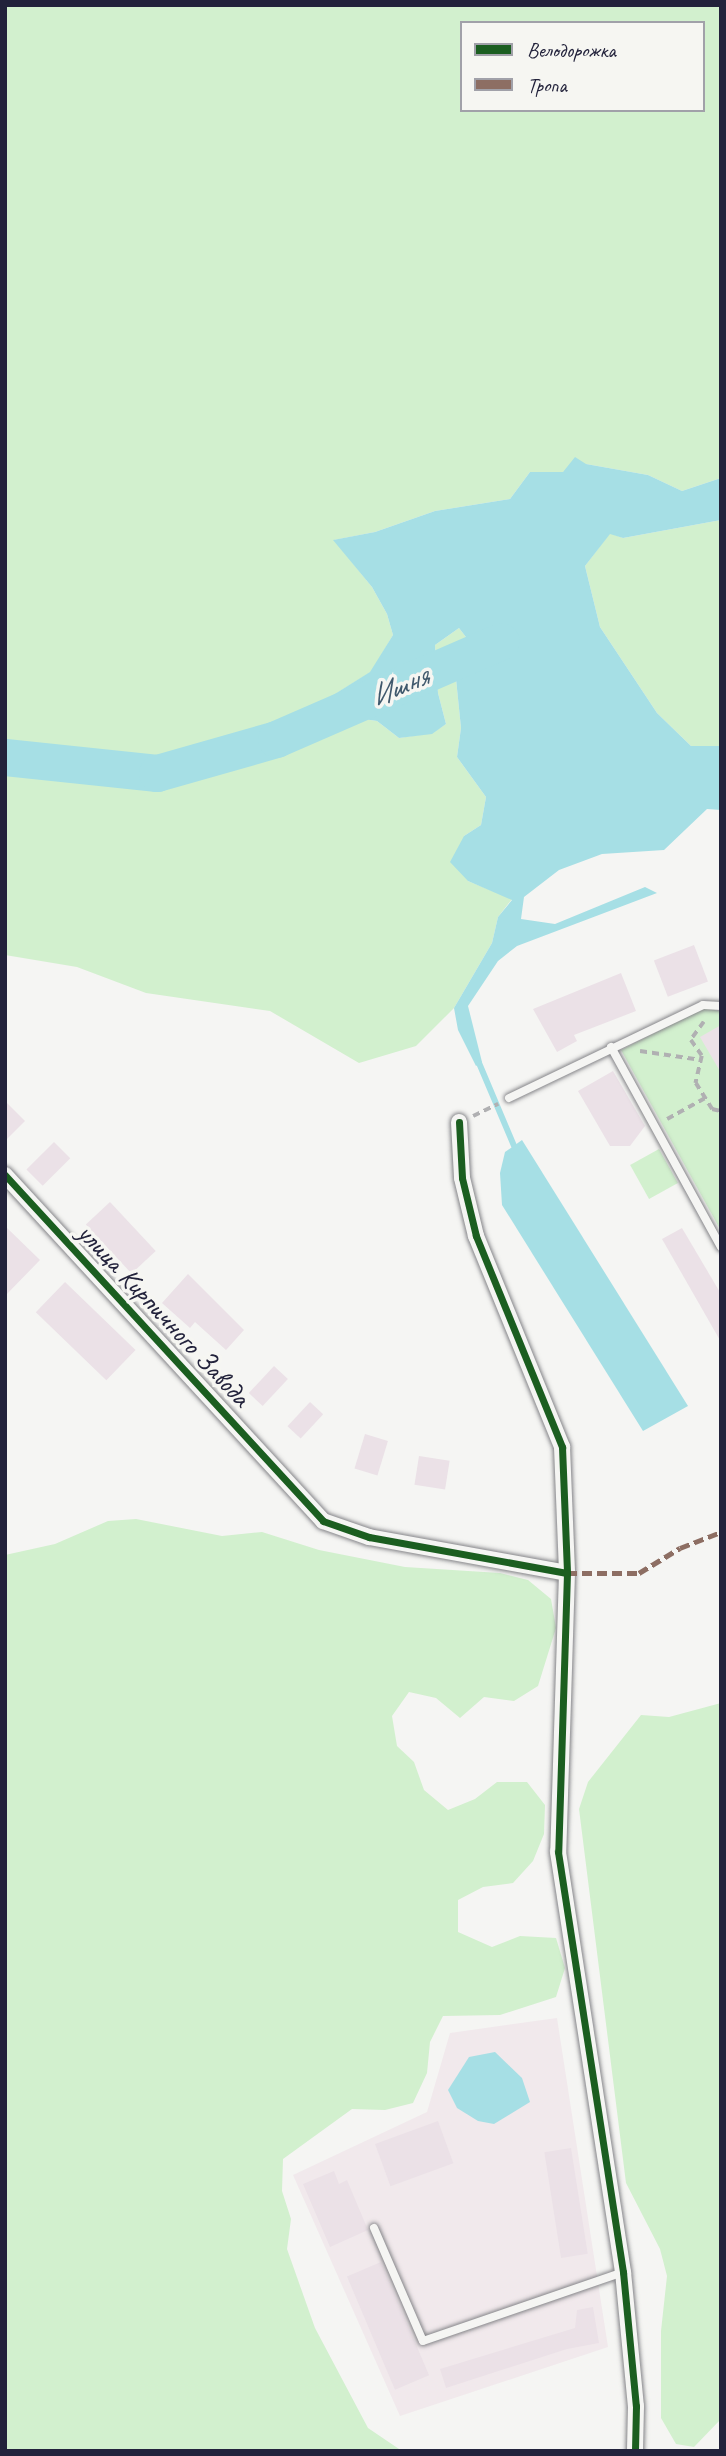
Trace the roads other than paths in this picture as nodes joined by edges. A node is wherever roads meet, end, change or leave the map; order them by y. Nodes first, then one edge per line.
1 (721, 1006) edge
2 (611, 1047) junction
3 (509, 1098) dead end
4 (459, 1122) dead end
5 (5, 1175) edge
6 (721, 1247) edge
7 (567, 1573) junction
8 (374, 2228) dead end
9 (622, 2272) junction
10 (635, 2451) edge

1 - 2 lane
2 - 3 lane
2 - 6 lane
4 - 7 street
5 - 7 street, улица Кирпичного Завода
7 - 9 street
8 - 9 lane
9 - 10 street

